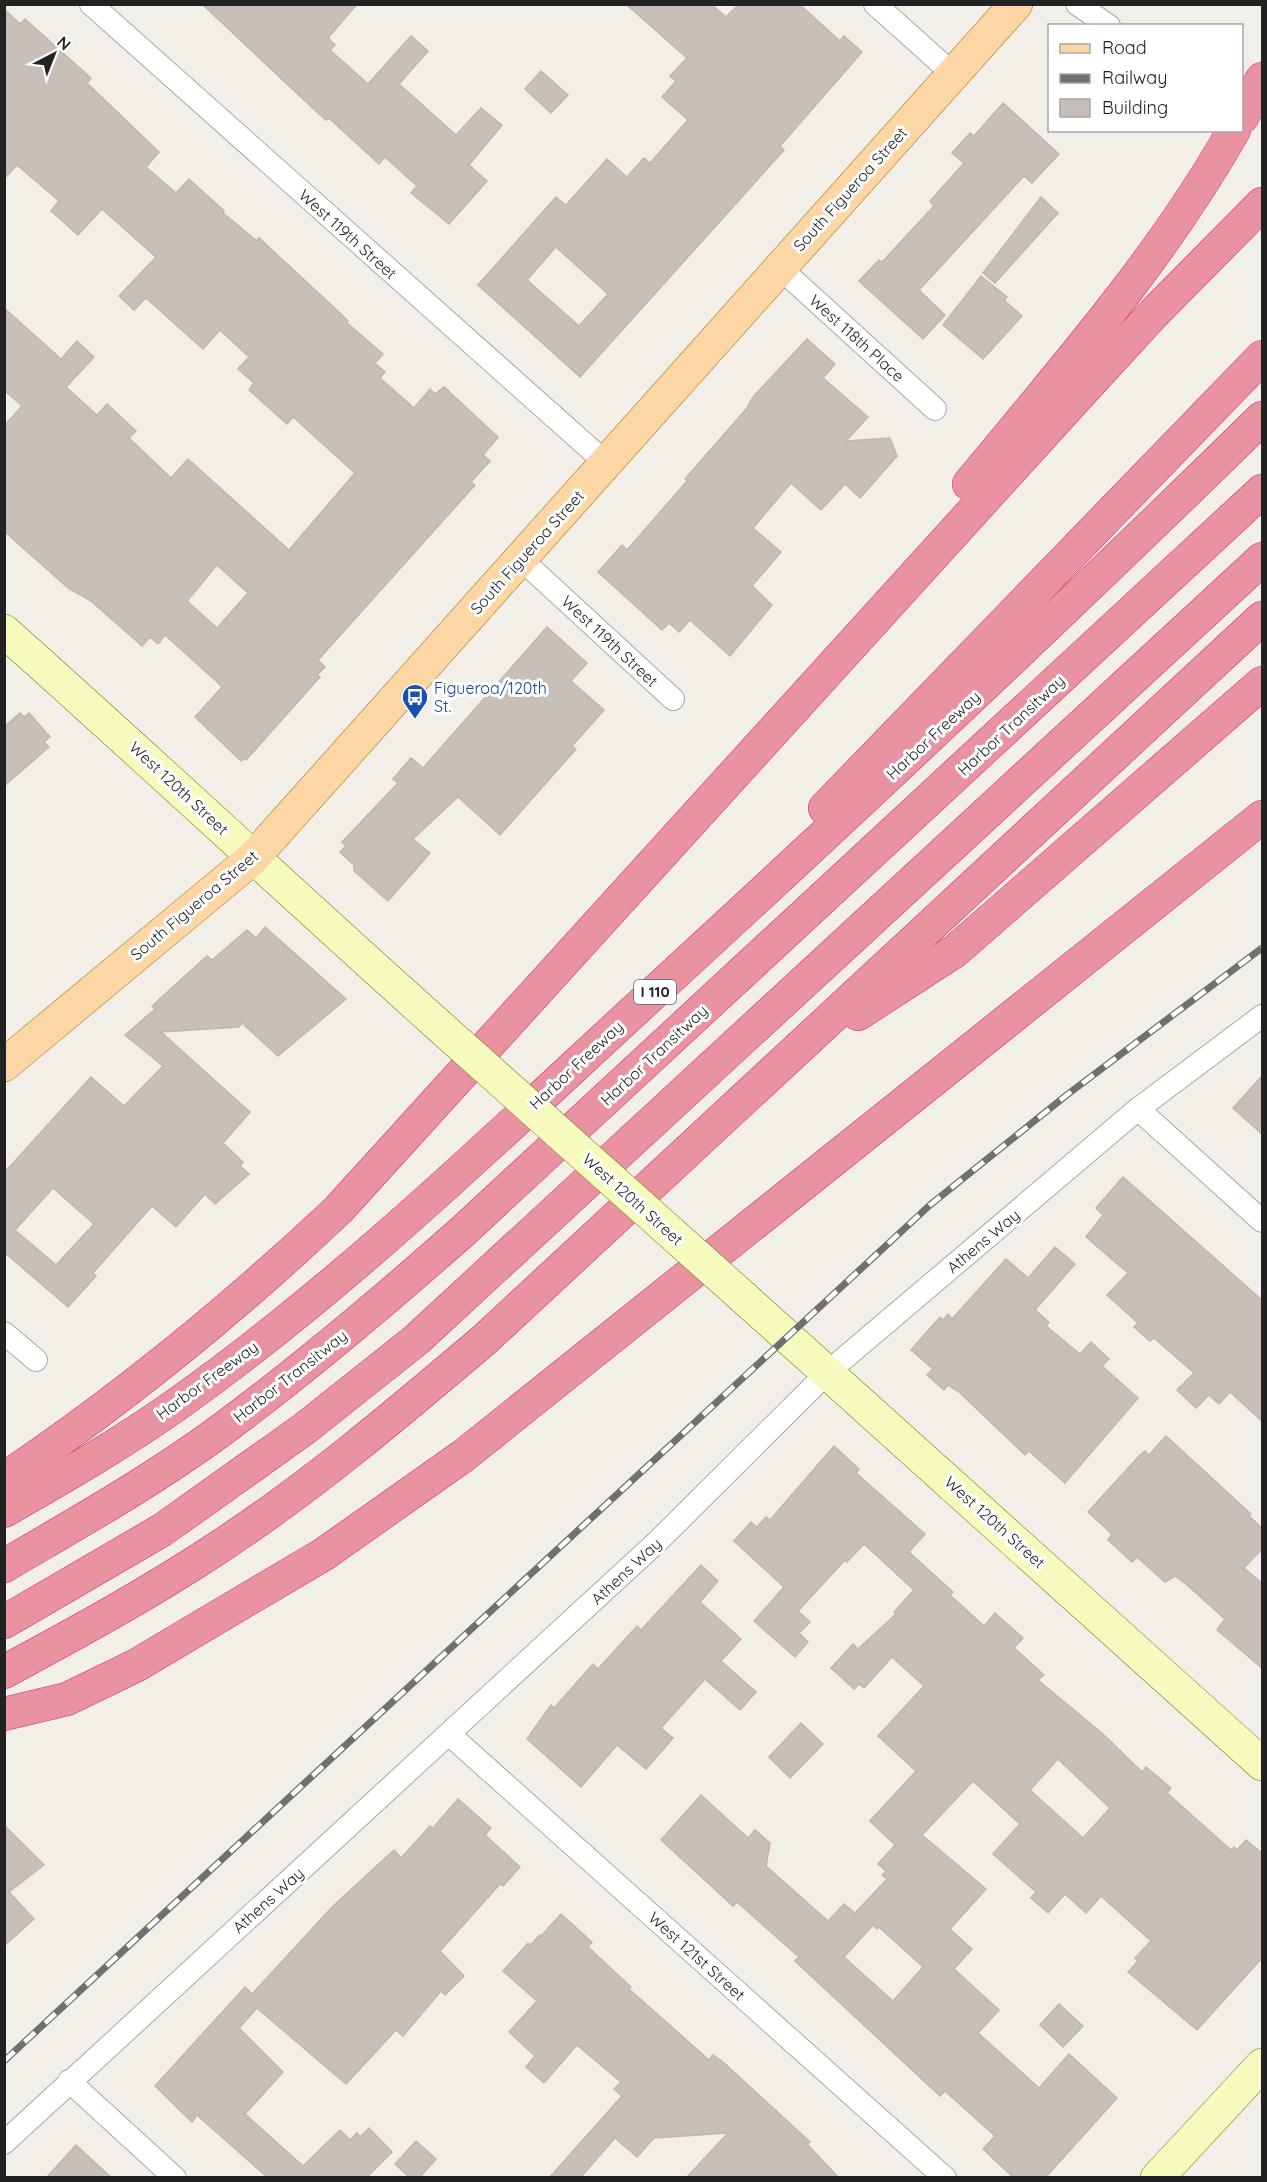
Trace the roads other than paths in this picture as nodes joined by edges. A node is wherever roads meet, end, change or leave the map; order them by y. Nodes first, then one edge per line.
1 (91, 4) edge
2 (875, 4) edge
3 (1016, 4) edge
4 (1077, 4) edge
5 (1106, 24) edge
6 (953, 74) junction
7 (1263, 79) edge
8 (1243, 115) edge
9 (1233, 132) edge
10 (1260, 206) edge
11 (780, 268) junction
12 (1263, 357) edge
13 (934, 409) dead end
14 (1263, 418) edge
15 (606, 463) junction
16 (1263, 491) edge
17 (521, 559) junction
18 (1263, 559) edge
19 (1263, 618) edge
20 (4, 632) edge
21 (1263, 683) edge
22 (673, 699) dead end
23 (1263, 817) edge
24 (687, 826) junction
25 (253, 858) junction
26 (1263, 1016) edge
27 (583, 1058) junction
28 (4, 1065) edge
29 (782, 1065) junction
30 (1138, 1109) junction
31 (1263, 1221) edge
32 (4, 1333) edge
33 (36, 1360) dead end
34 (828, 1372) junction
35 (4, 1479) edge
36 (4, 1511) edge
37 (4, 1566) edge
38 (4, 1622) edge
39 (4, 1672) edge
40 (4, 1714) edge
41 (450, 1735) junction
42 (1263, 1764) edge
43 (1263, 2065) edge
44 (69, 2081) junction
45 (4, 2143) edge
46 (176, 2178) edge
47 (945, 2178) edge
48 (1157, 2178) edge

1 - 15 street, West 119th Street
2 - 6 street
3 - 6 main road, South Figueroa Street
4 - 5 street
6 - 11 main road, South Figueroa Street
7 - 8 highway
9 - 24 highway
10 - 24 highway
11 - 13 street, West 118th Place
11 - 15 main road, South Figueroa Street
12 - 27 highway
14 - 27 highway, Harbor Freeway / I 110
15 - 17 main road, South Figueroa Street
16 - 37 highway, Harbor Transitway
17 - 22 street, West 119th Street
17 - 25 main road, South Figueroa Street
18 - 38 highway
19 - 29 highway
20 - 25 street, West 120th Street
21 - 29 highway
23 - 40 highway
24 - 35 highway
25 - 28 main road, South Figueroa Street
25 - 34 street, West 120th Street, bridge
26 - 30 street, Athens Way
27 - 36 highway, Harbor Freeway / I 110
29 - 39 highway
30 - 31 street
30 - 34 street, Athens Way
32 - 33 street
34 - 41 street, Athens Way
34 - 42 street, West 120th Street
41 - 44 street, Athens Way
41 - 47 street, West 121st Street
43 - 48 street
44 - 45 street, Athens Way
44 - 46 street

